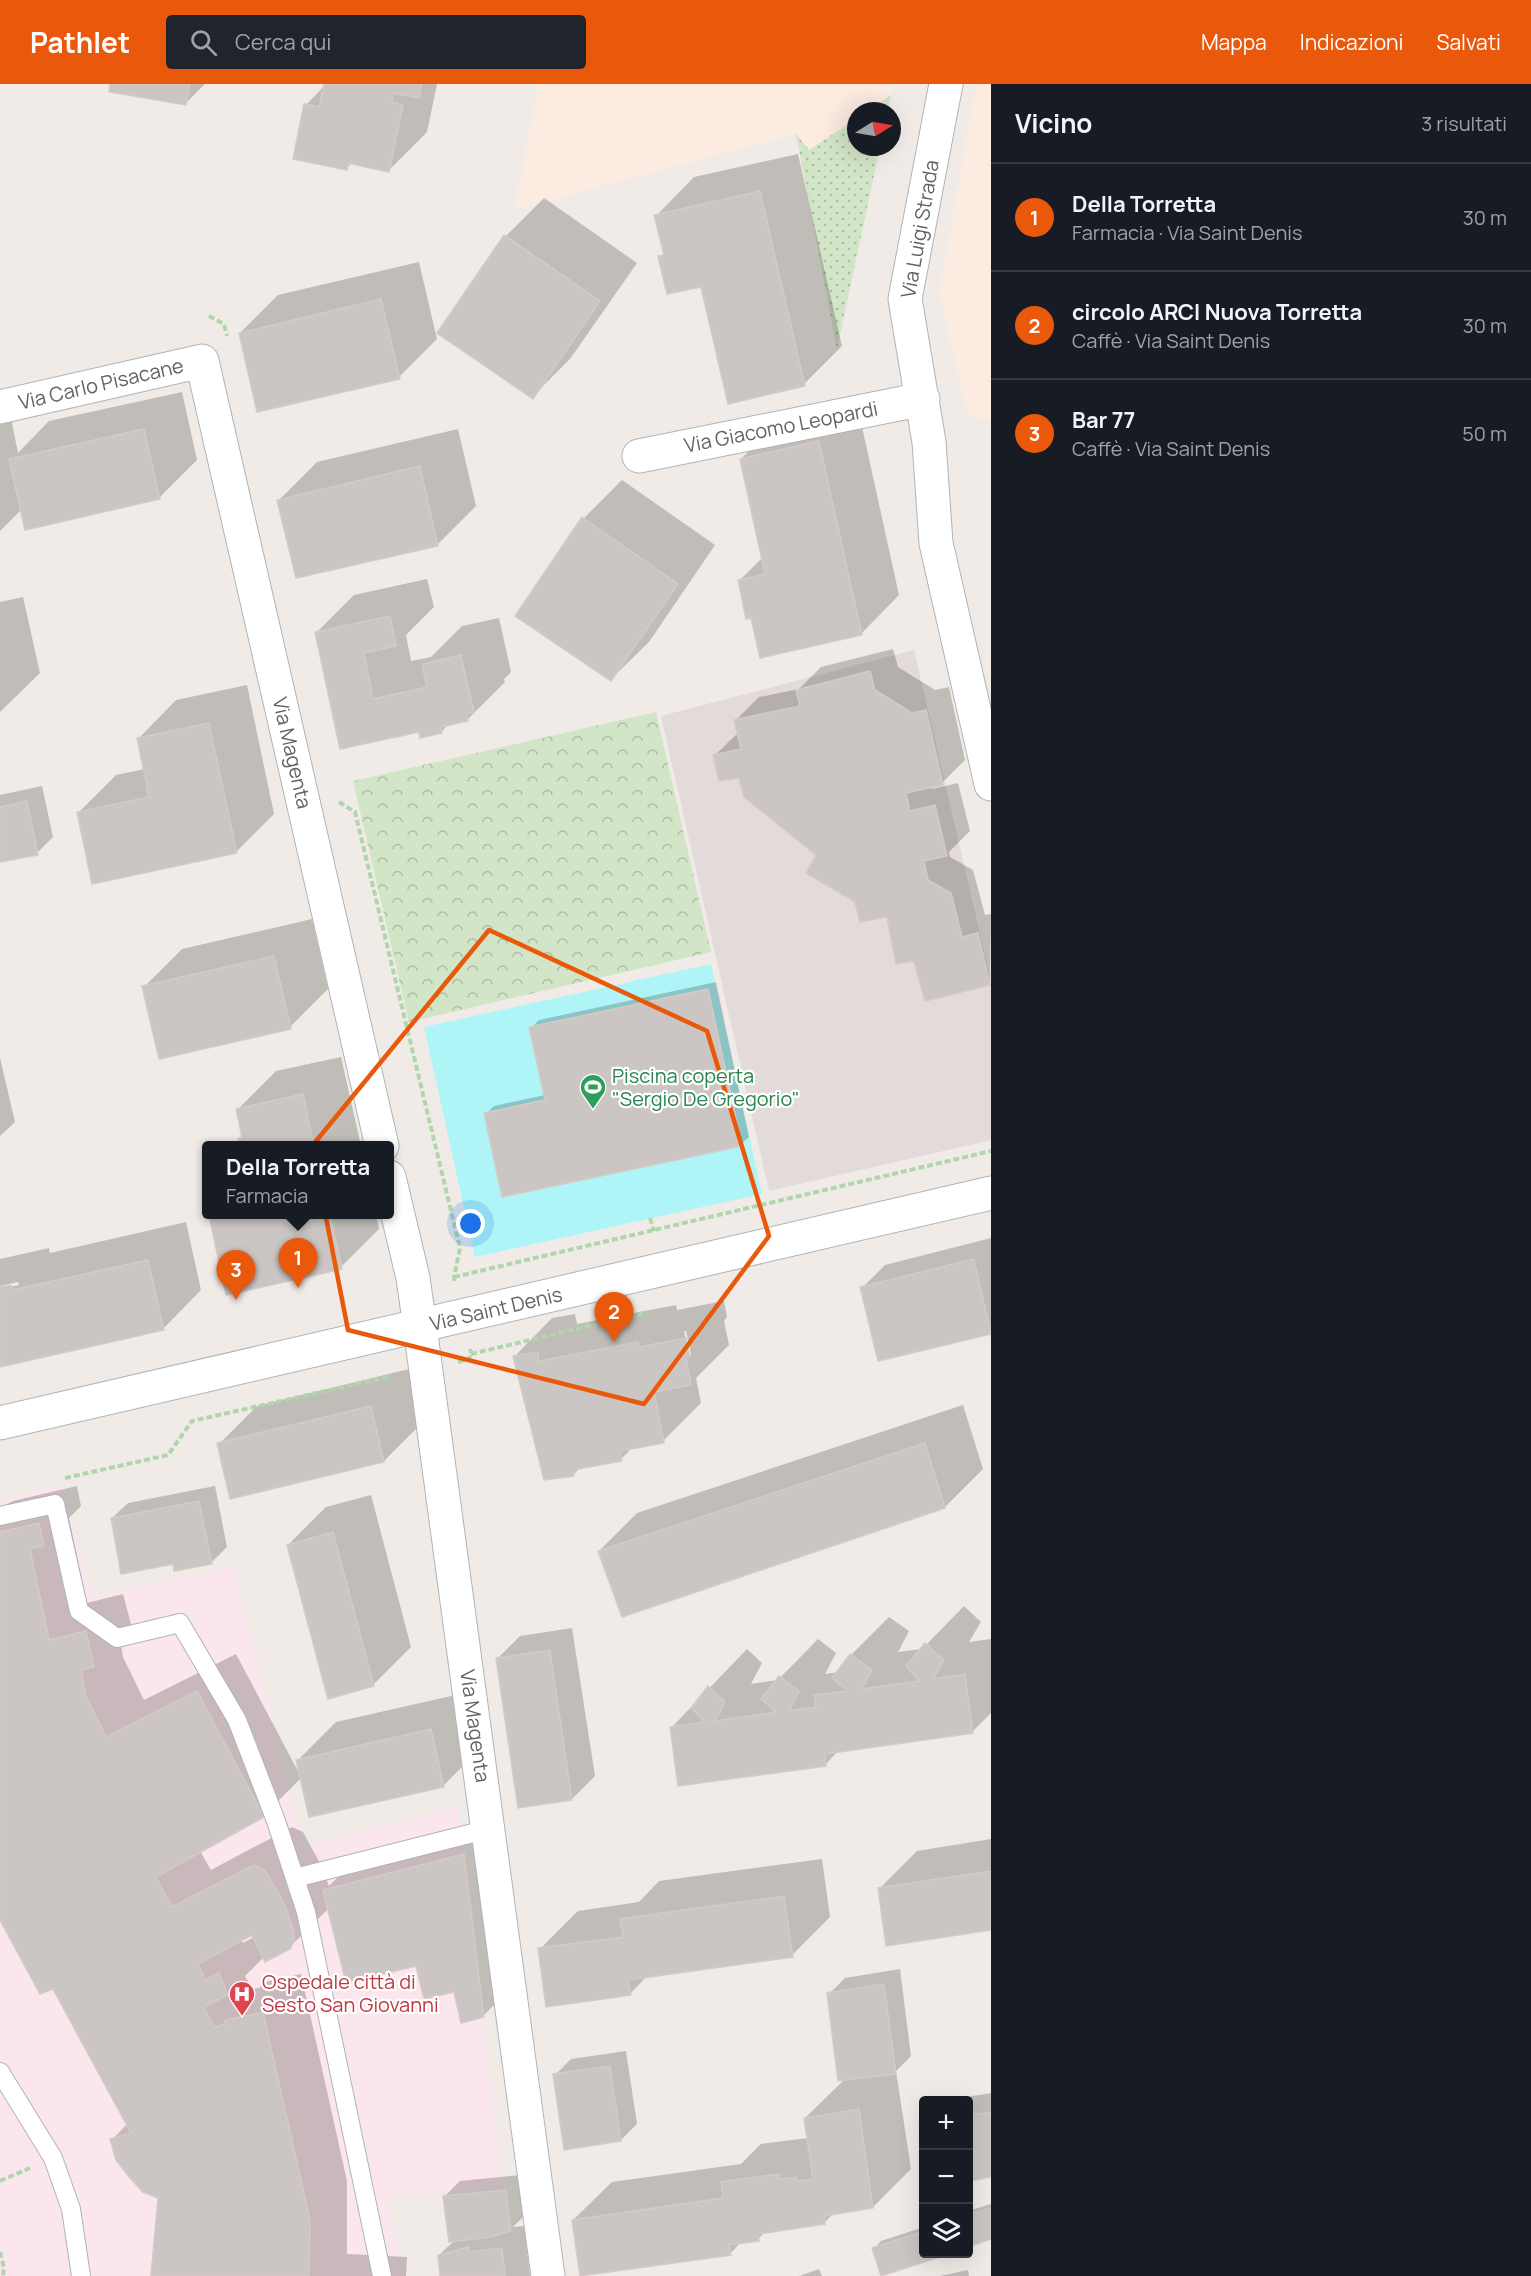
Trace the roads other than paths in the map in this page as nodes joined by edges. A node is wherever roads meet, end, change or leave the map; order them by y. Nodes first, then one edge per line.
1 (946, 84) edge
2 (216, 354) joint
3 (921, 387) junction
4 (0, 407) edge
5 (639, 456) dead end
6 (991, 784) edge
7 (381, 1141) edge
8 (991, 1193) edge
9 (394, 1195) edge
10 (420, 1327) junction
11 (0, 1423) edge
12 (0, 1516) edge
13 (489, 1829) junction
14 (295, 1878) junction
15 (0, 2072) edge
16 (81, 2276) edge
17 (382, 2276) edge
18 (548, 2276) edge

1 - 3 street, Via Luigi Strada
2 - 4 street, Via Carlo Pisacane
2 - 7 street, Via Magenta
3 - 5 street, Via Giacomo Leopardi
3 - 6 street
8 - 10 street, Via Saint Denis
9 - 10 street, Via Magenta
10 - 11 street, Via Saint Denis
10 - 13 street, Via Magenta
12 - 14 lane
13 - 14 lane
13 - 18 street, Via Magenta
14 - 17 lane
15 - 16 lane

